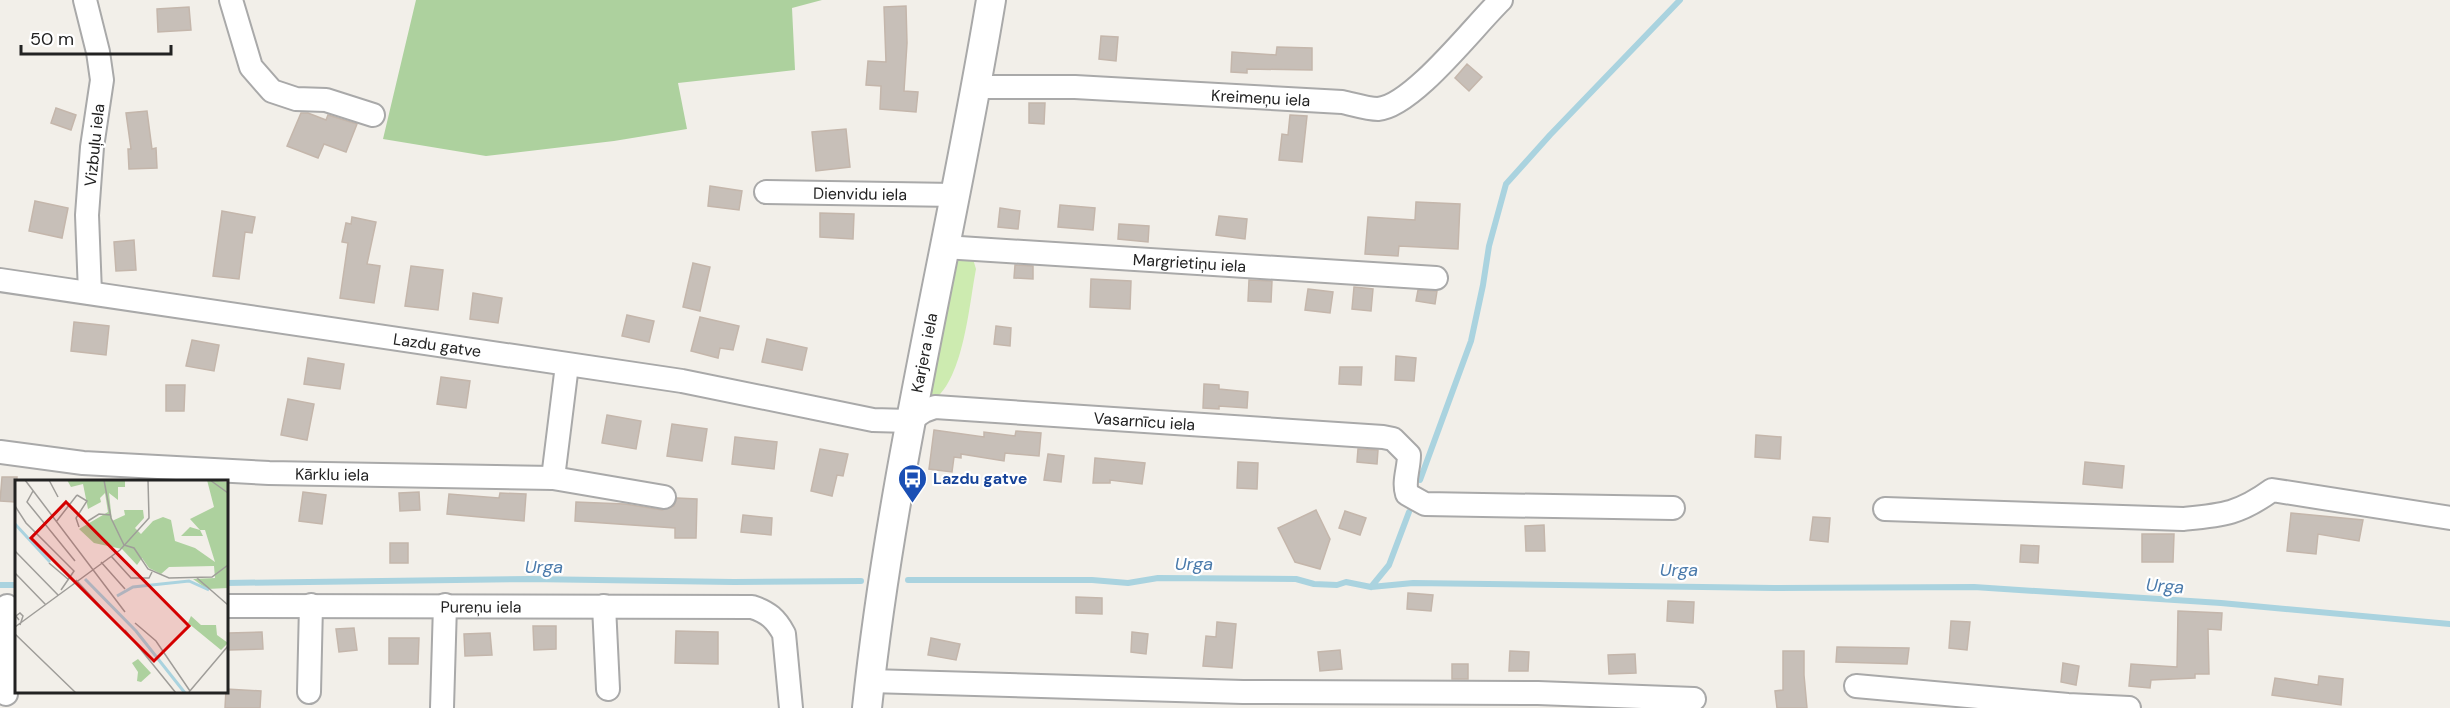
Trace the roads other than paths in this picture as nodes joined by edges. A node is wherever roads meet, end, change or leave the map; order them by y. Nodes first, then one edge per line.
1 (85, 0) edge
2 (231, 0) edge
3 (991, 0) edge
4 (1501, 0) edge
5 (977, 87) junction
6 (373, 115) dead end
7 (766, 192) dead end
8 (955, 195) junction
9 (944, 247) junction
10 (1436, 278) dead end
11 (0, 280) edge
12 (90, 293) junction
13 (567, 365) junction
14 (909, 421) junction
15 (0, 452) edge
16 (553, 478) junction
17 (664, 497) dead end
18 (1673, 508) dead end
19 (1885, 509) dead end
20 (2450, 518) edge
21 (311, 605) junction
22 (445, 605) junction
23 (8, 606) edge
24 (228, 606) edge
25 (604, 606) junction
26 (1856, 686) dead end
27 (608, 689) dead end
28 (309, 692) dead end
29 (6, 693) dead end
30 (869, 694) edge
31 (1694, 699) dead end
32 (442, 708) edge
33 (791, 708) edge
34 (2129, 708) edge

1 - 12 street, Vizbuļu iela
2 - 6 street
3 - 5 street, Karjera iela
4 - 5 street, Kreimeņu iela
5 - 8 street, Karjera iela
7 - 8 street, Dienvidu iela
8 - 9 street, Karjera iela
9 - 10 street, Margrietiņu iela
9 - 14 street, Karjera iela
11 - 12 street, Lazdu gatve
12 - 13 street, Lazdu gatve
13 - 14 street, Lazdu gatve
13 - 16 street
14 - 18 street, Vasarnīcu iela
14 - 30 street, Karjera iela
15 - 16 street, Kārklu iela
16 - 17 street, Kārklu iela
19 - 20 street
21 - 22 street, Pureņu iela
21 - 24 street, Pureņu iela
21 - 28 street
22 - 25 street, Pureņu iela
22 - 32 street
23 - 29 street
25 - 27 street
25 - 33 street, Pureņu iela
26 - 34 street
30 - 31 street

